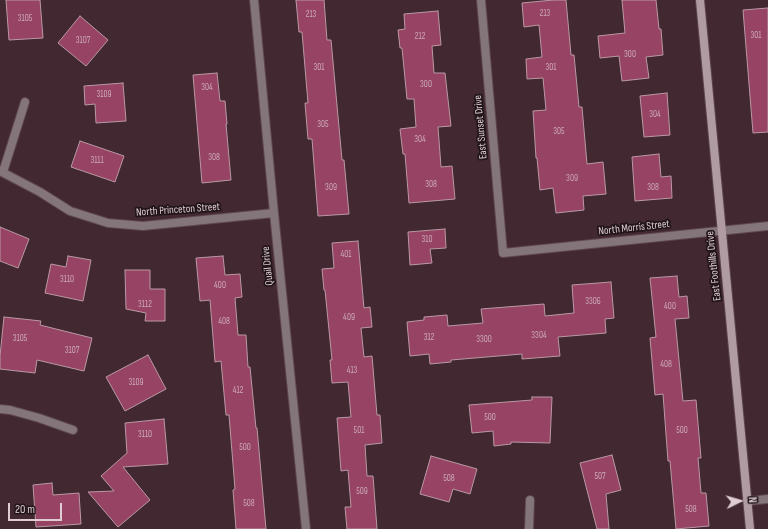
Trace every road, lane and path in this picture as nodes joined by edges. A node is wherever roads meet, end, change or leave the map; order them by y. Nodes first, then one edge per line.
1 (254, 0) edge
2 (481, 0) edge
3 (700, 0) edge
4 (25, 102) dead end
5 (1, 171) edge
6 (274, 213) junction
7 (768, 226) edge
8 (721, 231) junction
9 (503, 253) joint
10 (0, 409) edge
11 (73, 430) dead end
12 (768, 499) edge
13 (530, 500) dead end
14 (748, 501) junction
15 (306, 529) edge
16 (529, 529) edge
17 (750, 529) edge

1 - 6 street, Quail Drive
2 - 9 street, East Sunset Drive
3 - 8 street, East Foothills Drive
4 - 5 street
5 - 6 street, North Princeton Street
6 - 15 street, Quail Drive
7 - 8 street, North Morris Street
8 - 9 street, North Morris Street
8 - 14 street, East Foothills Drive
10 - 11 street
12 - 14 street
13 - 16 street
14 - 17 street, East Foothills Drive

